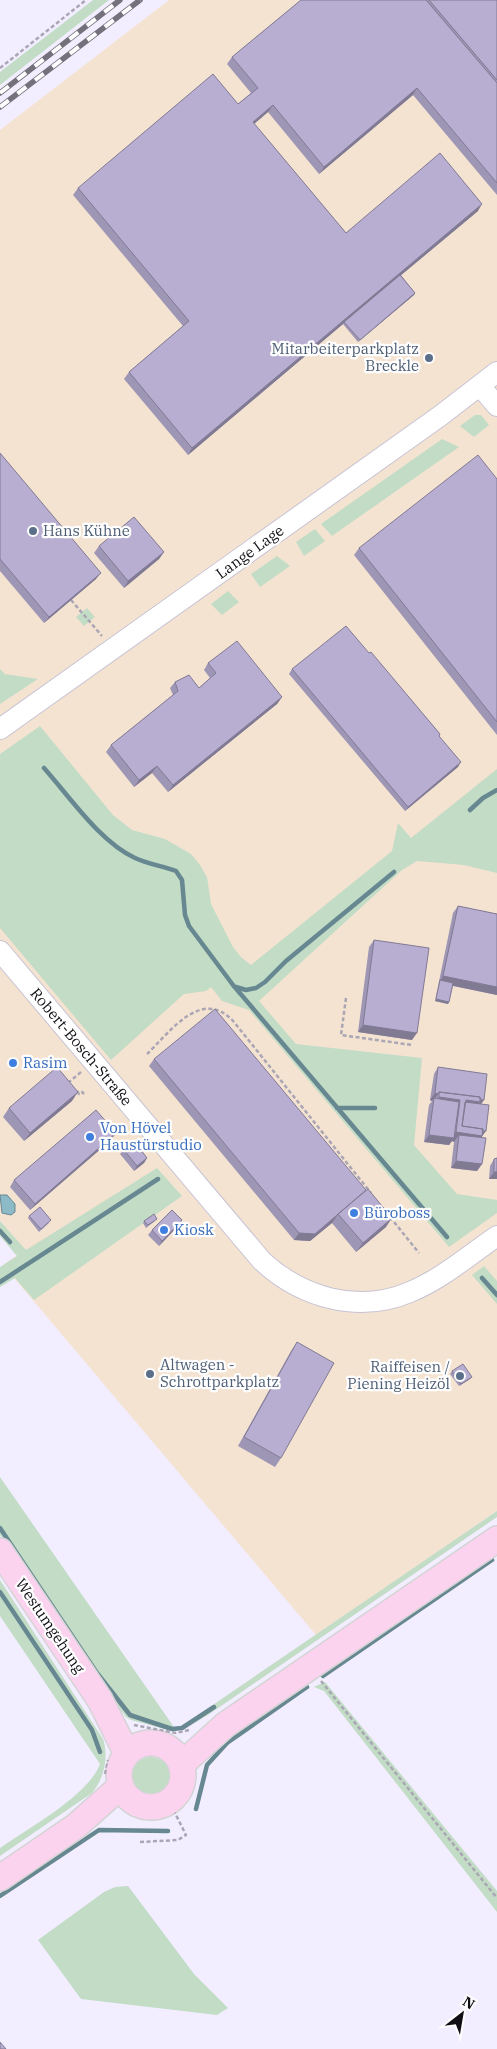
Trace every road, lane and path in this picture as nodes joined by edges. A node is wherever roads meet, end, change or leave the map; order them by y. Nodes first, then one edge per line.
1 (86, 0) edge
2 (0, 68) edge
3 (497, 372) edge
4 (480, 386) junction
5 (497, 406) edge
6 (72, 600) edge
7 (113, 649) junction
8 (0, 728) edge
9 (0, 951) edge
10 (346, 998) dead end
11 (412, 1045) edge
12 (146, 1054) dead end
13 (48, 1058) dead end
14 (93, 1061) junction
15 (69, 1082) junction
16 (61, 1088) edge
17 (84, 1094) dead end
18 (376, 1199) edge
19 (388, 1214) edge
20 (497, 1236) edge
21 (419, 1253) dead end
22 (497, 1539) edge
23 (0, 1551) edge
24 (310, 1667) junction
25 (135, 1749) junction
26 (176, 1758) junction
27 (126, 1793) junction
28 (169, 1801) junction
29 (140, 1842) dead end
30 (0, 1878) edge
31 (497, 1898) edge

1 - 2 path
3 - 4 street, Lange Lage
4 - 5 street
4 - 7 street, Lange Lage
6 - 7 path
7 - 8 street, Lange Lage
9 - 14 street, Robert-Bosch-Straße
10 - 11 path
12 - 18 path
13 - 15 path
14 - 15 path
14 - 20 street, Robert-Bosch-Straße
15 - 16 path
15 - 17 path
19 - 21 path
22 - 24 main road
23 - 25 main road, Westumgehung
24 - 26 main road
24 - 31 path
25 - 26 main road
25 - 27 main road
26 - 28 main road
27 - 28 main road
27 - 30 main road
28 - 29 path

